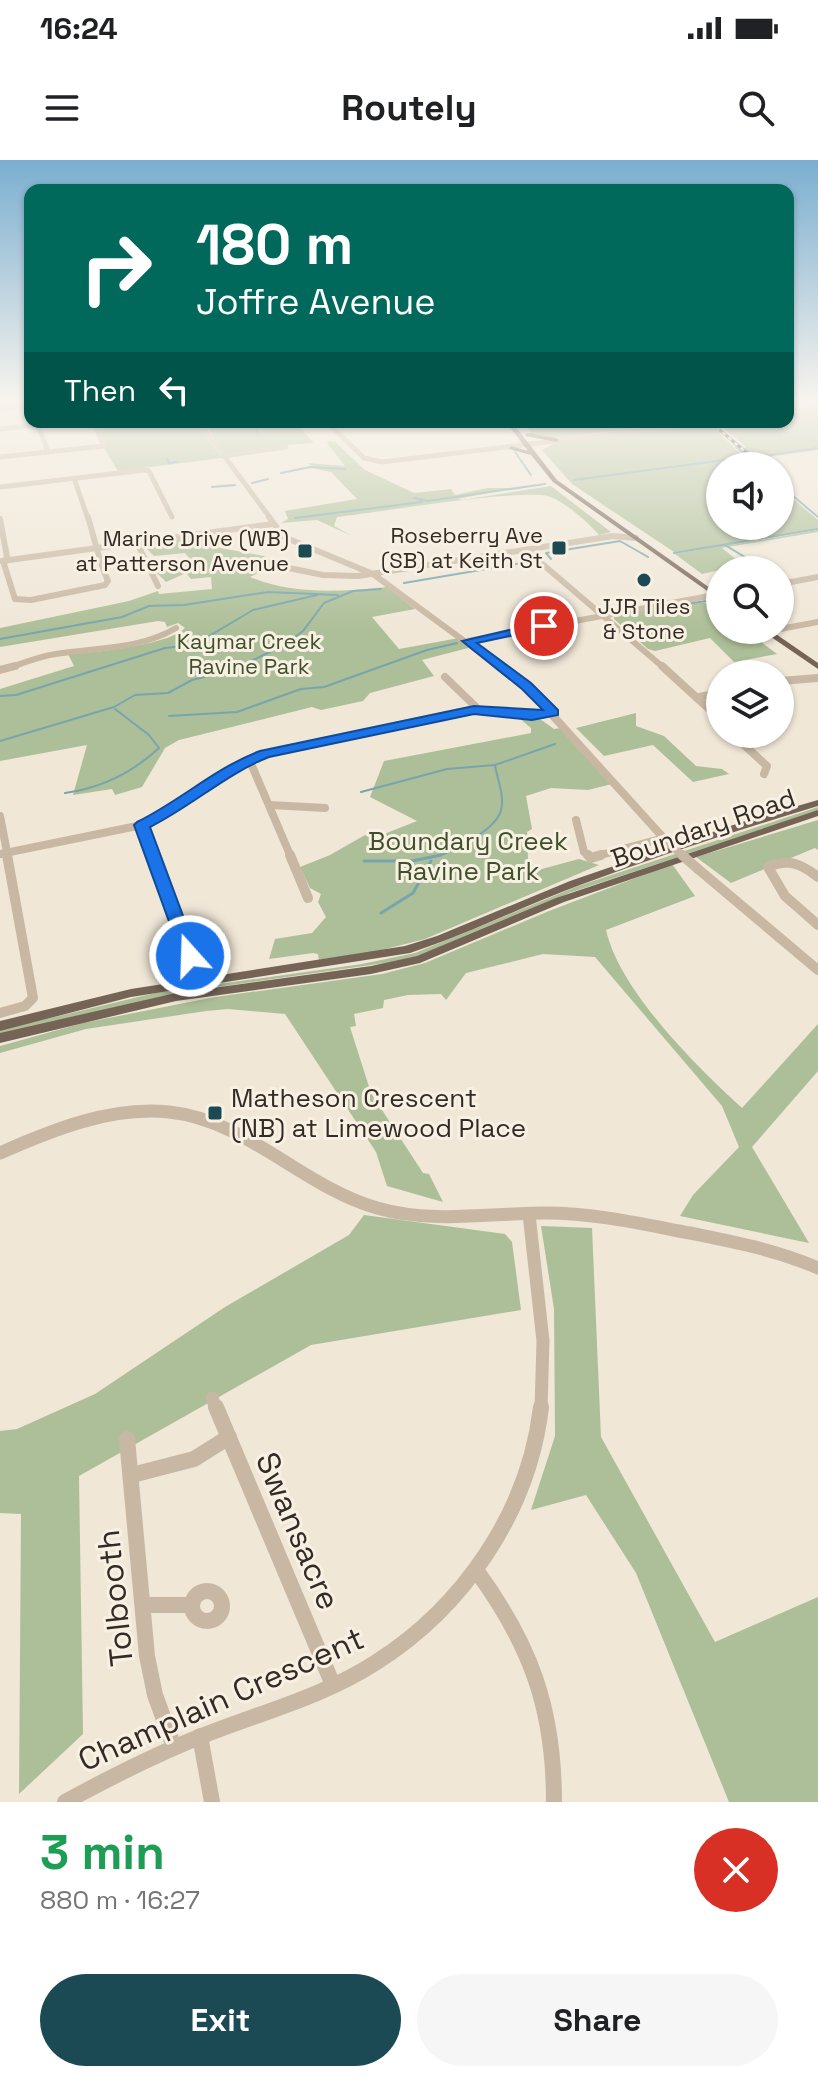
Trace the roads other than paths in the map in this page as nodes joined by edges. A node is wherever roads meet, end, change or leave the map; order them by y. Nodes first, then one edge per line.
1 (74, 478) junction
2 (77, 478) edge
3 (152, 478) edge
4 (239, 478) edge
5 (555, 478) edge
6 (0, 487) edge
7 (172, 517) dead end
8 (0, 519) edge
9 (273, 524) junction
10 (623, 528) junction
11 (613, 536) junction
12 (636, 538) junction
13 (140, 542) junction
14 (96, 548) junction
15 (526, 550) junction
16 (3, 561) edge
17 (279, 566) dead end
18 (373, 574) junction
19 (818, 577) edge
20 (794, 581) edge
21 (158, 586) dead end
22 (706, 587) edge
23 (706, 598) edge
24 (603, 615) junction
25 (818, 622) edge
26 (794, 626) edge
27 (176, 628) dead end
28 (468, 641) junction
29 (788, 644) edge
30 (0, 670) edge
31 (818, 671) edge
32 (445, 677) dead end
33 (794, 679) edge
34 (706, 696) edge
35 (699, 697) junction
36 (706, 704) edge
37 (478, 709) junction
38 (553, 713) junction
39 (747, 748) edge
40 (249, 759) junction
41 (764, 774) dead end
42 (818, 803) edge
43 (270, 805) junction
44 (325, 808) dead end
45 (818, 813) edge
46 (0, 816) edge
47 (576, 820) dead end
48 (142, 825) junction
49 (667, 841) junction
50 (2, 854) edge
51 (818, 877) edge
52 (308, 898) dead end
53 (818, 925) edge
54 (190, 956) dead end
55 (818, 970) edge
56 (0, 1013) edge
57 (0, 1026) edge
58 (0, 1038) edge
59 (0, 1153) edge
60 (529, 1214) junction
61 (818, 1268) edge
62 (212, 1398) dead end
63 (229, 1437) junction
64 (127, 1439) dead end
65 (132, 1475) junction
66 (476, 1570) junction
67 (143, 1605) junction
68 (192, 1605) dead end
69 (333, 1685) junction
70 (200, 1736) junction
71 (174, 1747) junction
72 (65, 1802) edge
73 (212, 1802) edge
74 (554, 1802) edge

1 - 2 street
1 - 6 street
1 - 14 street
3 - 7 street
4 - 9 street
5 - 10 main road
8 - 16 street
9 - 13 street
9 - 18 street
10 - 11 street
10 - 12 main road
11 - 12 street
11 - 15 street
12 - 22 main road
13 - 14 street
13 - 21 street
14 - 16 street
14 - 16 street
15 - 18 street
15 - 24 street
17 - 18 street
18 - 28 street
19 - 20 street
23 - 24 street
24 - 28 street
24 - 35 street
25 - 26 street
27 - 30 street
28 - 38 street
29 - 31 main road
31 - 33 street
32 - 37 street
34 - 35 street
35 - 36 street
37 - 38 street
37 - 40 street
38 - 49 street
39 - 41 street
40 - 43 street
40 - 48 street
42 - 57 main road, Boundary Road
43 - 44 street
43 - 52 street
45 - 58 main road, Boundary Road
46 - 50 street
47 - 49 street
48 - 50 street
48 - 54 street
49 - 55 street, bridge
50 - 56 street
51 - 53 street
59 - 60 street
60 - 61 street
60 - 66 street, Champlain Crescent
62 - 63 street, Swansacre
63 - 65 street
63 - 69 street, Swansacre
64 - 65 street, Tolbooth
65 - 67 street, Tolbooth
66 - 69 street, Champlain Crescent
66 - 74 street
67 - 68 street
67 - 71 street, Tolbooth
69 - 70 street, Champlain Crescent
70 - 71 street, Champlain Crescent
70 - 73 street
71 - 72 street, Champlain Crescent

